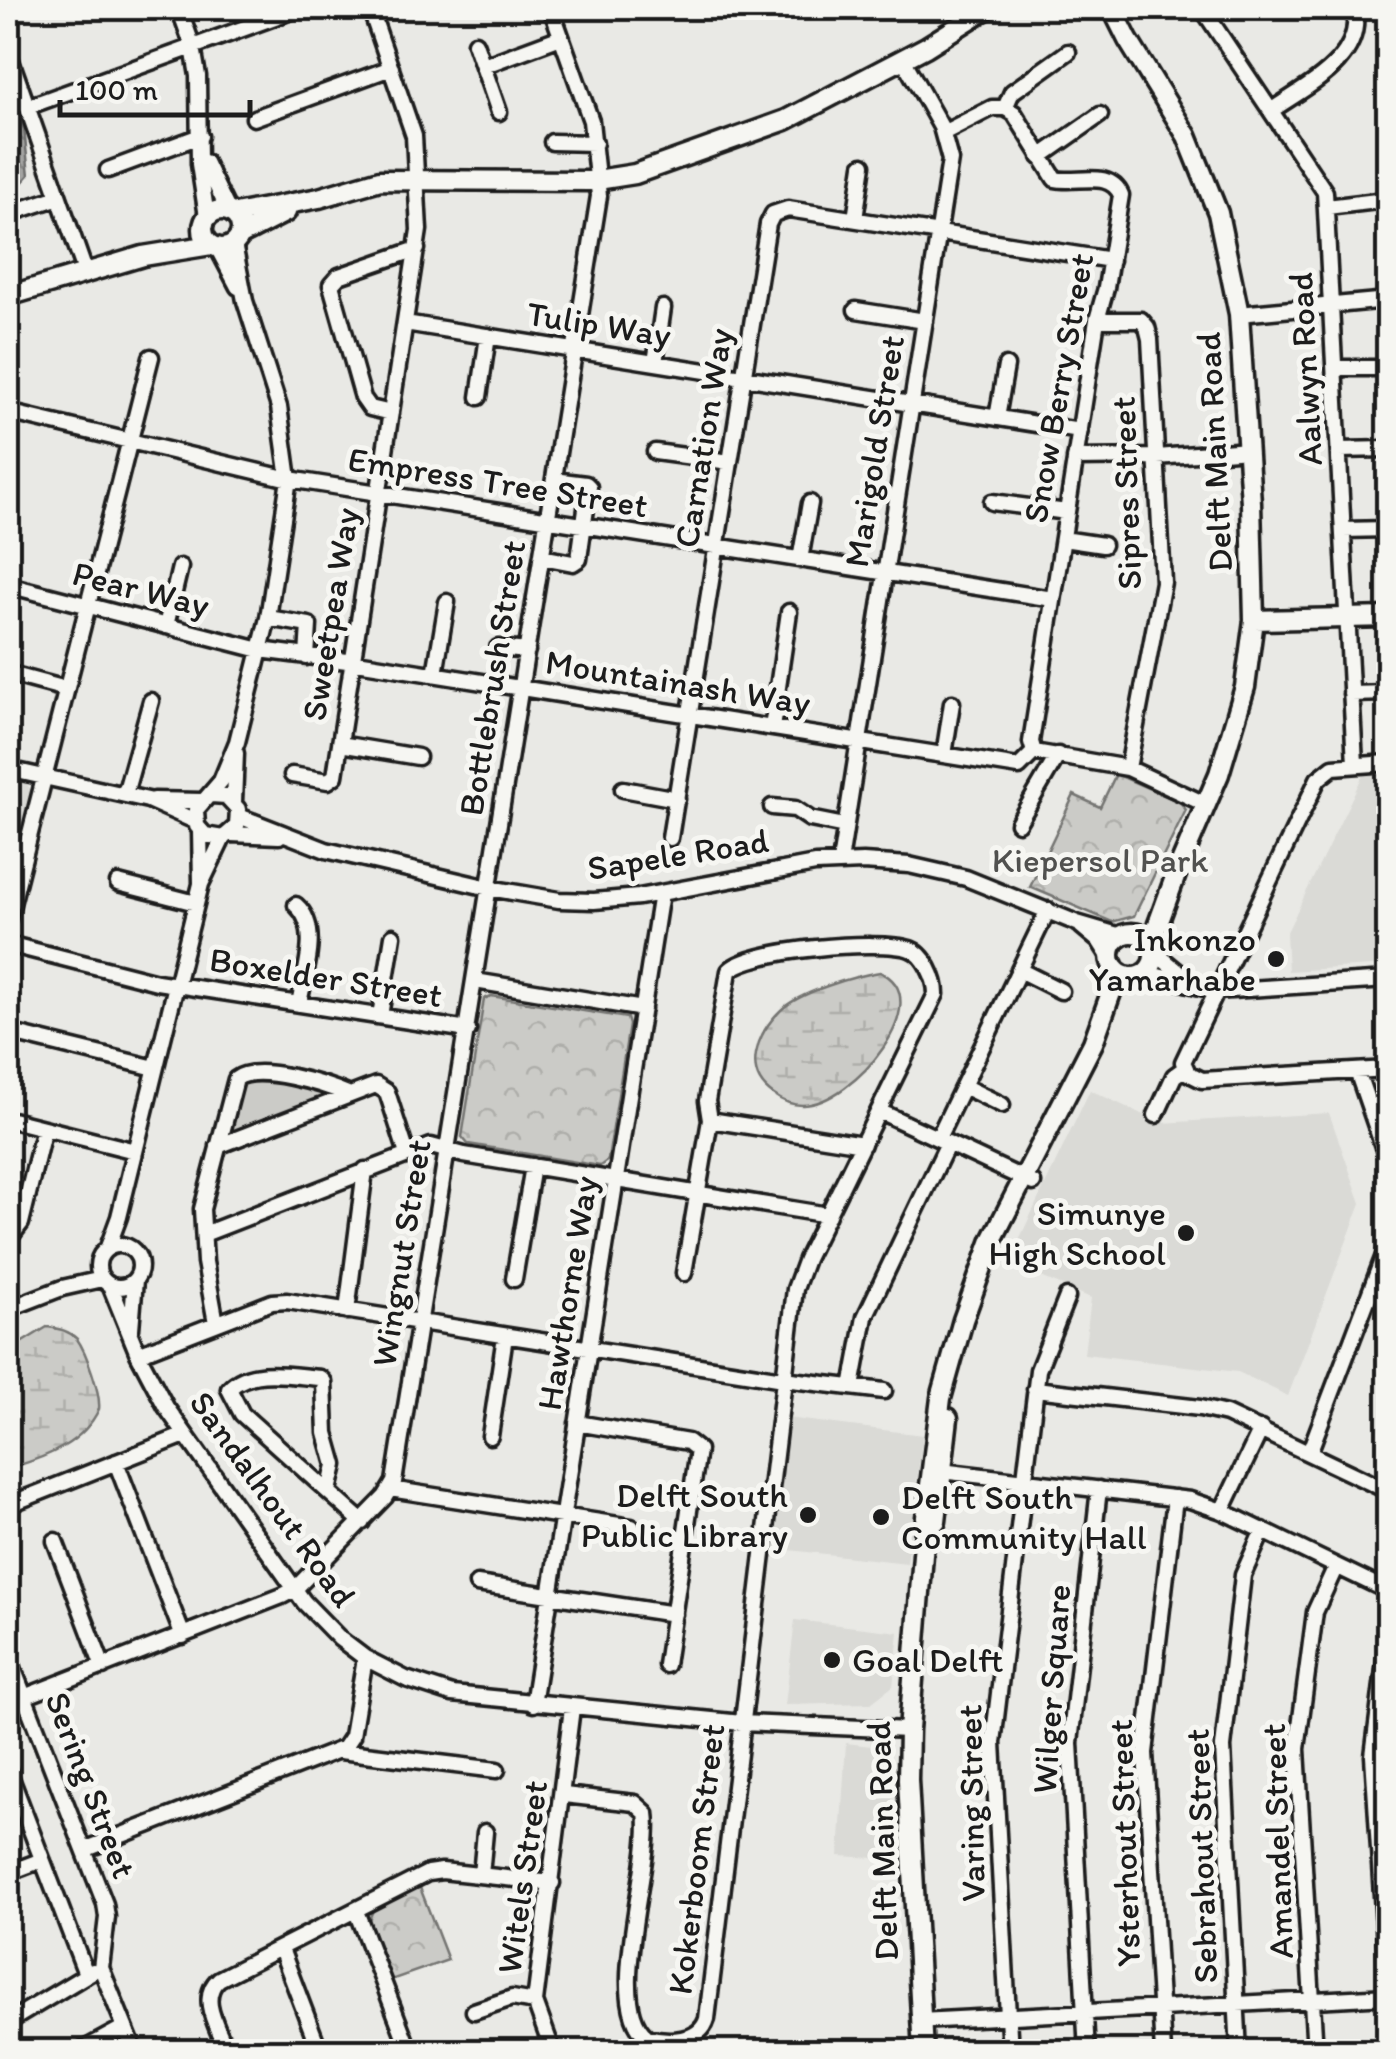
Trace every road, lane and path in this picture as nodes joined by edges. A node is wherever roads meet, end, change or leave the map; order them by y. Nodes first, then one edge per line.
1 (179, 8) edge
2 (300, 8) edge
3 (370, 8) edge
4 (551, 8) edge
5 (988, 8) edge
6 (1099, 8) edge
7 (1112, 8) edge
8 (1202, 8) edge
9 (1354, 8) edge
10 (281, 11) edge
11 (561, 37) junction
12 (1128, 40) junction
13 (475, 43) dead end
14 (193, 47) junction
15 (8, 52) edge
16 (1068, 52) dead end
17 (903, 59) junction
18 (482, 66) junction
19 (391, 68) junction
20 (27, 107) junction
21 (1005, 108) junction
22 (1272, 110) junction
23 (498, 112) dead end
24 (1100, 115) dead end
25 (254, 118) dead end
26 (944, 133) junction
27 (200, 136) junction
28 (552, 142) dead end
29 (595, 143) junction
30 (200, 152) junction
31 (1040, 158) junction
32 (863, 165) dead end
33 (108, 170) dead end
34 (418, 178) junction
35 (597, 180) junction
36 (59, 197) junction
37 (319, 198) junction
38 (1377, 202) dead end
39 (1327, 207) junction
40 (232, 212) junction
41 (8, 214) edge
42 (206, 220) junction
43 (855, 220) junction
44 (938, 233) junction
45 (226, 243) junction
46 (417, 249) junction
47 (143, 256) junction
48 (1111, 260) junction
49 (86, 274) junction
50 (8, 296) edge
51 (1388, 300) edge
52 (1331, 304) junction
53 (663, 308) dead end
54 (856, 310) dead end
55 (1240, 314) junction
56 (925, 320) junction
57 (1097, 320) junction
58 (406, 323) junction
59 (488, 336) junction
60 (574, 350) junction
61 (151, 357) dead end
62 (656, 363) junction
63 (1006, 366) dead end
64 (1334, 368) junction
65 (1388, 368) edge
66 (744, 377) junction
67 (479, 397) dead end
68 (912, 404) junction
69 (8, 412) edge
70 (390, 413) junction
71 (997, 418) junction
72 (1080, 431) junction
73 (130, 443) junction
74 (1388, 449) edge
75 (1249, 450) junction
76 (1339, 450) junction
77 (655, 452) dead end
78 (1157, 457) junction
79 (1076, 458) junction
80 (730, 462) junction
81 (288, 479) junction
82 (554, 480) junction
83 (378, 494) junction
84 (992, 502) dead end
85 (810, 503) dead end
86 (1067, 512) junction
87 (548, 520) junction
88 (584, 526) junction
89 (1388, 529) edge
90 (1343, 530) junction
91 (1063, 538) junction
92 (1103, 545) dead end
93 (716, 546) junction
94 (542, 557) junction
95 (800, 560) junction
96 (180, 568) dead end
97 (885, 573) junction
98 (8, 586) edge
99 (1053, 599) junction
100 (448, 602) dead end
101 (87, 606) junction
102 (789, 612) dead end
103 (1388, 617) edge
104 (268, 618) junction
105 (1348, 618) junction
106 (1254, 620) junction
107 (166, 626) junction
108 (498, 648) dead end
109 (260, 650) junction
110 (527, 650) junction
111 (308, 657) junction
112 (352, 663) junction
113 (435, 674) junction
114 (14, 675) dead end
115 (521, 688) junction
116 (66, 689) junction
117 (1351, 694) junction
118 (1388, 694) edge
119 (150, 702) dead end
120 (952, 703) dead end
121 (690, 714) junction
122 (772, 728) junction
123 (859, 741) junction
124 (237, 742) junction
125 (340, 744) junction
126 (1034, 752) junction
127 (944, 754) junction
128 (1058, 755) junction
129 (418, 757) dead end
130 (1388, 763) edge
131 (1355, 764) junction
132 (1019, 766) junction
133 (1128, 768) junction
134 (8, 769) edge
135 (44, 776) junction
136 (292, 776) dead end
137 (1039, 786) junction
138 (624, 789) dead end
139 (124, 794) junction
140 (206, 798) junction
141 (676, 799) junction
142 (148, 800) junction
143 (1207, 805) junction
144 (772, 807) dead end
145 (237, 809) junction
146 (1018, 823) dead end
147 (198, 826) junction
148 (846, 826) junction
149 (227, 836) junction
150 (284, 836) junction
151 (670, 838) dead end
152 (840, 862) junction
153 (1176, 872) junction
154 (118, 884) dead end
155 (201, 884) junction
156 (489, 888) junction
157 (662, 892) junction
158 (196, 903) junction
159 (296, 905) dead end
160 (1048, 910) junction
161 (8, 920) edge
162 (1077, 923) junction
163 (1124, 934) junction
164 (394, 936) dead end
165 (8, 944) edge
166 (1152, 947) junction
167 (1112, 961) junction
168 (1019, 970) junction
169 (1138, 975) junction
170 (1388, 980) edge
171 (476, 981) junction
172 (175, 984) junction
173 (1193, 984) junction
174 (1060, 991) dead end
175 (1216, 991) junction
176 (299, 1004) junction
177 (642, 1009) junction
178 (380, 1016) junction
179 (468, 1030) junction
180 (8, 1032) edge
181 (1093, 1043) junction
182 (155, 1068) junction
183 (1388, 1069) edge
184 (1186, 1070) junction
185 (1357, 1071) junction
186 (964, 1086) junction
187 (350, 1094) junction
188 (1002, 1105) dead end
189 (879, 1111) junction
190 (1156, 1115) dead end
191 (8, 1119) edge
192 (710, 1120) junction
193 (44, 1128) junction
194 (943, 1141) junction
195 (863, 1144) junction
196 (218, 1146) junction
197 (448, 1150) junction
198 (135, 1151) junction
199 (407, 1154) junction
200 (1388, 1161) edge
201 (534, 1166) junction
202 (366, 1170) junction
203 (615, 1179) junction
204 (1027, 1181) junction
205 (699, 1192) junction
206 (828, 1215) junction
207 (119, 1217) junction
208 (204, 1234) junction
209 (8, 1240) edge
210 (1388, 1245) edge
211 (130, 1248) junction
212 (103, 1254) junction
213 (684, 1273) dead end
214 (514, 1279) dead end
215 (134, 1280) junction
216 (106, 1282) junction
217 (62, 1288) junction
218 (1066, 1297) dead end
219 (8, 1310) edge
220 (347, 1310) junction
221 (420, 1322) junction
222 (216, 1324) junction
223 (130, 1335) junction
224 (505, 1336) junction
225 (588, 1348) junction
226 (138, 1354) junction
227 (783, 1379) junction
228 (852, 1387) junction
229 (1035, 1389) junction
230 (884, 1391) dead end
231 (577, 1423) junction
232 (1260, 1429) junction
233 (186, 1435) junction
234 (490, 1436) dead end
235 (1309, 1452) junction
236 (116, 1462) junction
237 (937, 1470) junction
238 (1024, 1481) junction
239 (1388, 1488) edge
240 (390, 1489) junction
241 (1099, 1490) junction
242 (329, 1491) junction
243 (1175, 1498) junction
244 (8, 1505) edge
245 (1222, 1511) junction
246 (562, 1516) junction
247 (362, 1522) junction
248 (632, 1528) dead end
249 (1263, 1530) junction
250 (54, 1541) dead end
251 (1336, 1566) junction
252 (476, 1584) dead end
253 (295, 1589) junction
254 (1388, 1591) edge
255 (550, 1596) junction
256 (674, 1614) junction
257 (183, 1636) junction
258 (1388, 1637) edge
259 (8, 1654) edge
260 (365, 1658) junction
261 (666, 1665) dead end
262 (103, 1667) junction
263 (1384, 1690) edge
264 (24, 1698) junction
265 (533, 1704) junction
266 (572, 1708) junction
267 (742, 1723) junction
268 (908, 1730) junction
269 (340, 1751) junction
270 (8, 1770) edge
271 (497, 1770) dead end
272 (564, 1795) junction
273 (1382, 1812) edge
274 (485, 1832) dead end
275 (84, 1850) junction
276 (42, 1860) junction
277 (8, 1873) edge
278 (481, 1875) junction
279 (552, 1883) junction
280 (1386, 1909) edge
281 (356, 1910) junction
282 (280, 1949) junction
283 (94, 1971) junction
284 (1388, 1992) edge
285 (1312, 2000) junction
286 (535, 2002) junction
287 (1236, 2004) junction
288 (1160, 2008) junction
289 (474, 2010) dead end
290 (1085, 2012) junction
291 (1008, 2017) junction
292 (920, 2021) junction
293 (8, 2022) edge
294 (126, 2027) junction
295 (79, 2052) edge
296 (135, 2052) edge
297 (227, 2052) edge
298 (320, 2052) edge
299 (410, 2052) edge
300 (553, 2052) edge
301 (923, 2052) edge
302 (1010, 2052) edge
303 (1087, 2052) edge
304 (1162, 2052) edge
305 (1239, 2052) edge
306 (1315, 2052) edge

1 - 14 street
2 - 10 street
3 - 19 street, Sweetpea Way
4 - 11 street, Bottlebrush Street
5 - 17 street
6 - 12 street, Delft Main Road
7 - 12 street, Delft Main Road
8 - 22 street, Aalwyn Road
9 - 22 street
10 - 14 street
11 - 18 street
11 - 29 street, Bottlebrush Street
12 - 55 street, Delft Main Road
13 - 18 street
14 - 20 street
14 - 27 street
15 - 20 street
16 - 21 street
17 - 26 street, Marigold Street
17 - 35 street
18 - 23 street
19 - 25 street
19 - 34 street, Sweetpea Way
20 - 36 street
21 - 26 street
21 - 31 street, Snow Berry Street
22 - 39 street, Aalwyn Road
24 - 31 street
26 - 44 street, Marigold Street
27 - 30 street
27 - 33 street
28 - 29 street
29 - 35 street, Bottlebrush Street
30 - 40 street
30 - 42 street
31 - 48 street, Snow Berry Street
32 - 43 street
34 - 35 street
34 - 37 street
34 - 46 street, Sweetpea Way
35 - 60 street, Bottlebrush Street
36 - 41 street
36 - 49 street
37 - 40 street
37 - 45 street
38 - 39 street
39 - 52 street, Aalwyn Road
40 - 42 street
40 - 45 street
42 - 45 street
42 - 47 street
43 - 44 street, Carnation Way
43 - 66 street, Carnation Way
44 - 48 street, Carnation Way
44 - 56 street, Marigold Street
45 - 47 street
45 - 81 street
46 - 58 street, Sweetpea Way
46 - 70 street
47 - 49 street
48 - 57 street, Snow Berry Street
49 - 50 street
51 - 52 street
52 - 55 street
52 - 64 street, Aalwyn Road
53 - 62 street
54 - 56 street
55 - 75 street, Delft Main Road
56 - 68 street, Marigold Street
57 - 72 street, Snow Berry Street
57 - 78 street, Sipres Street
58 - 59 street, Tulip Way
58 - 70 street, Sweetpea Way
59 - 60 street, Tulip Way
59 - 67 street
60 - 62 street, Tulip Way
60 - 82 street, Bottlebrush Street
61 - 73 street
62 - 66 street, Tulip Way
63 - 71 street
64 - 65 street
64 - 76 street, Aalwyn Road
66 - 68 street, Tulip Way
66 - 80 street, Carnation Way
68 - 71 street, Tulip Way
68 - 97 street, Marigold Street
69 - 73 street, Empress Tree Street
70 - 83 street, Sweetpea Way
71 - 72 street, Tulip Way
72 - 79 street, Snow Berry Street
73 - 81 street, Empress Tree Street
73 - 101 street
74 - 76 street
75 - 78 street
75 - 106 street, Delft Main Road
76 - 90 street, Aalwyn Road
77 - 80 street
78 - 79 street
78 - 133 street, Sipres Street
79 - 86 street, Snow Berry Street
80 - 93 street, Carnation Way
81 - 83 street, Empress Tree Street
81 - 104 street
82 - 87 street, Bottlebrush Street
82 - 88 street
83 - 87 street, Empress Tree Street
83 - 112 street, Sweetpea Way
84 - 86 street
85 - 95 street
86 - 91 street, Snow Berry Street
87 - 88 street, Empress Tree Street
87 - 94 street, Bottlebrush Street
88 - 93 street, Empress Tree Street
88 - 94 street
89 - 90 street
90 - 105 street, Aalwyn Road
91 - 92 street
91 - 99 street, Snow Berry Street
93 - 95 street, Empress Tree Street
93 - 121 street, Carnation Way
94 - 110 street, Bottlebrush Street
95 - 97 street, Empress Tree Street
96 - 107 street
97 - 99 street, Empress Tree Street
97 - 123 street, Marigold Street
98 - 101 street, Pear Way
99 - 126 street, Snow Berry Street
100 - 113 street
101 - 107 street, Pear Way
101 - 116 street
102 - 122 street
103 - 105 street
104 - 109 street
104 - 111 street
105 - 106 street
105 - 117 street, Aalwyn Road
106 - 143 street, Delft Main Road
107 - 109 street, Pear Way
108 - 110 street, Mountainash Way
109 - 111 street, Mountainash Way
109 - 124 street
110 - 115 street, Bottlebrush Street
111 - 112 street, Mountainash Way
112 - 113 street, Mountainash Way
112 - 125 street, Sweetpea Way
113 - 115 street, Mountainash Way
114 - 116 street
115 - 121 street, Mountainash Way
115 - 156 street, Bottlebrush Street
116 - 135 street
117 - 118 street
117 - 131 street, Aalwyn Road
119 - 139 street
120 - 127 street
121 - 122 street, Mountainash Way
121 - 141 street, Carnation Way
122 - 123 street, Mountainash Way
123 - 127 street, Mountainash Way
123 - 148 street, Marigold Street
124 - 140 street
124 - 145 street
125 - 129 street
125 - 136 street, Sweetpea Way
126 - 128 street
126 - 132 street
127 - 132 street, Mountainash Way
128 - 133 street
128 - 137 street
130 - 131 street
131 - 175 street
132 - 137 street
133 - 143 street
134 - 135 street
135 - 139 street
135 - 161 street
137 - 146 street
138 - 141 street
139 - 142 street
140 - 142 street
140 - 145 street
140 - 147 street
141 - 151 street, Carnation Way
142 - 147 street
143 - 153 street, Delft Main Road
144 - 148 street
145 - 149 street
145 - 150 street, Sapele Road
147 - 149 street
147 - 155 street
148 - 152 street, Marigold Street
149 - 150 street, Sapele Road
149 - 155 street
150 - 156 street, Sapele Road
152 - 157 street, Sapele Road
152 - 160 street, Sapele Road
153 - 163 street, Delft Main Road
153 - 166 street, Delft Main Road
154 - 158 street
155 - 158 street
156 - 157 street, Sapele Road
156 - 171 street, Wingnut Street
157 - 177 street, Hawthorne Way
158 - 172 street
159 - 176 street
160 - 162 street, Sapele Road
160 - 168 street
162 - 163 street, Sapele Road
162 - 167 street, Sapele Road
163 - 166 street
163 - 167 street
164 - 178 street
165 - 172 street, Boxelder Street
166 - 169 street
166 - 173 street
167 - 169 street
167 - 181 street, Delft Main Road
168 - 174 street
168 - 186 street
169 - 173 street
169 - 181 street, Delft Main Road
170 - 175 street
171 - 177 street
171 - 179 street, Wingnut Street
172 - 176 street, Boxelder Street
172 - 182 street
173 - 175 street
175 - 184 street
176 - 178 street, Boxelder Street
177 - 203 street, Hawthorne Way
178 - 179 street, Boxelder Street
179 - 197 street, Wingnut Street
180 - 182 street
181 - 204 street, Delft Main Road
182 - 198 street
183 - 185 street
184 - 185 street
184 - 190 street
185 - 200 street
186 - 188 street
186 - 194 street
187 - 196 street
187 - 196 street
187 - 199 street
189 - 192 street, Kokerboom Street
189 - 194 street
189 - 195 street, Kokerboom Street
191 - 193 street
192 - 195 street
192 - 205 street
193 - 198 street
193 - 209 street
194 - 204 street
194 - 228 street
195 - 206 street, Kokerboom Street
196 - 208 street
197 - 199 street
197 - 201 street
197 - 221 street, Wingnut Street
198 - 207 street
199 - 202 street
201 - 203 street
201 - 214 street
202 - 208 street
202 - 220 street
203 - 205 street
203 - 225 street, Hawthorne Way
204 - 237 street, Delft Main Road
205 - 206 street
205 - 213 street
206 - 227 street, Kokerboom Street
207 - 211 street
207 - 212 street
208 - 222 street
210 - 235 street
211 - 212 street
211 - 215 street
212 - 216 street
212 - 217 street
215 - 216 street
215 - 223 street
216 - 217 street
216 - 223 street
217 - 219 street
218 - 229 street, Varing Street
220 - 221 street
220 - 222 street
221 - 224 street
221 - 240 street, Wingnut Street
222 - 226 street
223 - 226 street, Sandalhout Road
224 - 225 street
224 - 234 street
225 - 227 street
225 - 231 street, Hawthorne Way
226 - 233 street, Sandalhout Road
227 - 228 street
227 - 267 street, Kokerboom Street
228 - 230 street
229 - 232 street
229 - 238 street, Varing Street
231 - 246 street, Hawthorne Way
231 - 256 street
232 - 235 street
232 - 245 street
233 - 236 street
233 - 253 street, Sandalhout Road
235 - 239 street
236 - 244 street
236 - 257 street
237 - 238 street
237 - 268 street, Delft Main Road
238 - 241 street
238 - 291 street, Varing Street
240 - 246 street
240 - 247 street, Wingnut Street
241 - 243 street
241 - 290 street, Wilger Square
242 - 242 street
242 - 247 street
243 - 245 street
243 - 288 street, Ysterhout Street
245 - 249 street
246 - 248 street
246 - 255 street, Hawthorne Way
247 - 253 street, Wingnut Street
249 - 251 street
249 - 287 street, Sebrahout Street
250 - 262 street
251 - 254 street
251 - 285 street, Amandel Street
252 - 255 street
253 - 257 street
253 - 260 street, Sandalhout Road
255 - 256 street
255 - 265 street, Hawthorne Way
256 - 261 street
257 - 262 street
258 - 263 street
259 - 264 street, Sering Street
260 - 265 street, Sandalhout Road
260 - 269 street
262 - 264 street
263 - 273 street
264 - 275 street, Sering Street
265 - 266 street, Sandalhout Road
266 - 267 street, Sandalhout Road
266 - 272 street, Witels Street
267 - 268 street, Sandalhout Road
267 - 272 street, Kokerboom Street
268 - 292 street, Delft Main Road
269 - 271 street
269 - 275 street
270 - 276 street
272 - 279 street, Witels Street
273 - 280 street
274 - 278 street
275 - 283 street, Sering Street
276 - 277 street
276 - 283 street
278 - 279 street
278 - 281 street
279 - 286 street, Witels Street
280 - 284 street
281 - 282 street
281 - 299 street
282 - 297 street
282 - 298 street
283 - 293 street
283 - 294 street, Sering Street
284 - 285 street
285 - 287 street
285 - 306 street, Amandel Street
286 - 289 street
286 - 300 street, Witels Street
287 - 288 street
287 - 305 street, Sebrahout Street
288 - 290 street
288 - 304 street, Ysterhout Street
290 - 291 street
290 - 303 street, Wilger Square
291 - 292 street
291 - 302 street, Varing Street
292 - 301 street, Delft Main Road
294 - 295 street
294 - 296 street, Sering Street

